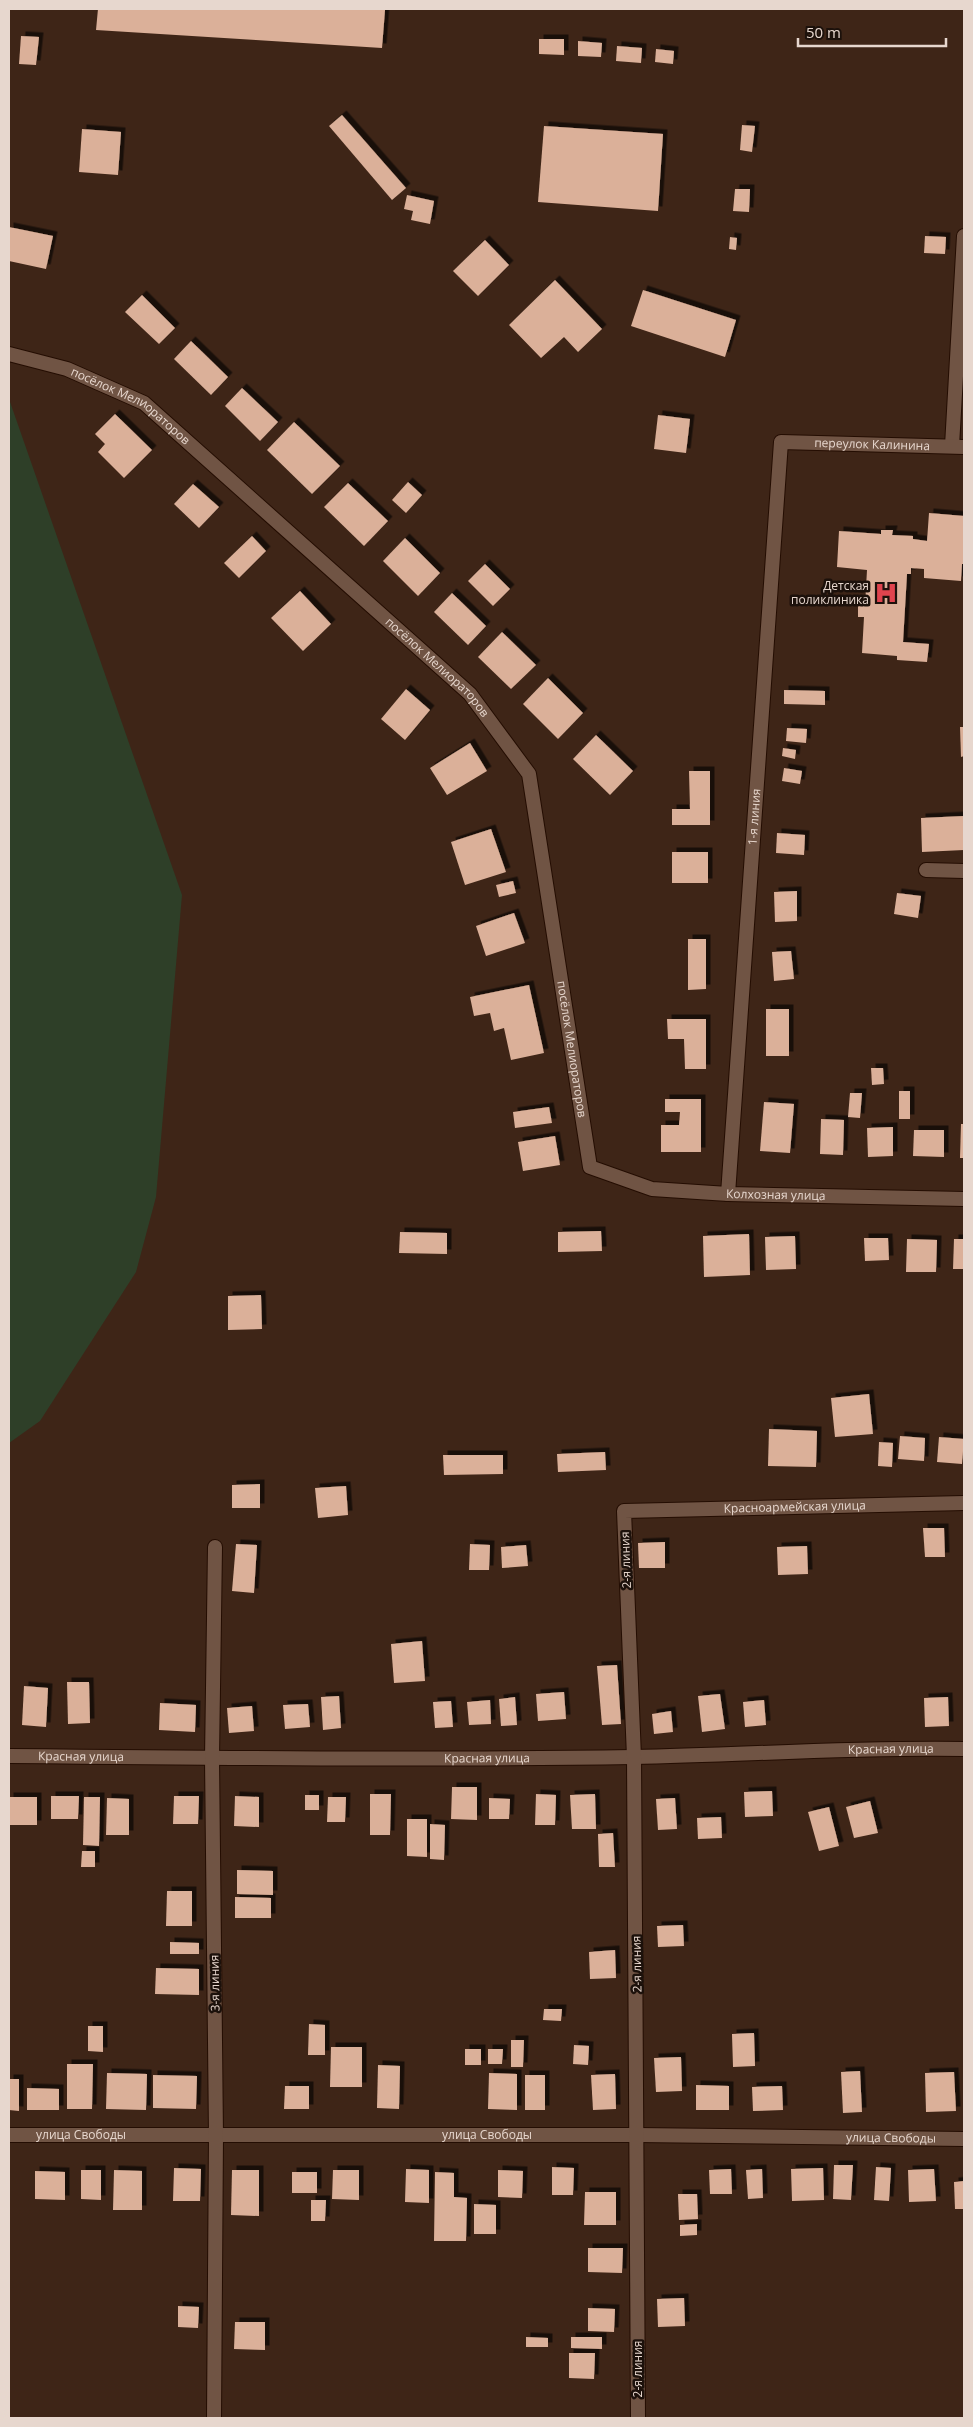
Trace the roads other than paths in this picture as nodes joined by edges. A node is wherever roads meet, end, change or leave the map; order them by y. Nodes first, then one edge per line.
1 (964, 236) edge
2 (9, 354) edge
3 (781, 442) joint
4 (958, 446) edge
5 (926, 870) dead end
6 (964, 870) edge
7 (590, 1167) joint
8 (728, 1194) junction
9 (964, 1199) edge
10 (964, 1503) edge
11 (624, 1511) joint
12 (215, 1547) dead end
13 (964, 1749) edge
14 (9, 1756) edge
15 (634, 1757) junction
16 (212, 1758) junction
17 (9, 2134) edge
18 (638, 2135) junction
19 (216, 2136) junction
20 (964, 2139) edge
21 (214, 2418) edge
22 (638, 2418) edge

1 - 4 street
2 - 7 street, посёлок Мелиораторов
3 - 4 street, переулок Калинина
3 - 8 street, 1-я линия
5 - 6 street
7 - 8 street, Колхозная улица
8 - 9 street, Колхозная улица
10 - 11 street, Красноармейская улица
11 - 15 street, 2-я линия
12 - 16 street, 3-я линия
13 - 15 street, Красная улица
14 - 16 street, Красная улица
15 - 16 street, Красная улица
15 - 18 street, 2-я линия
16 - 19 street, 3-я линия
17 - 19 street, улица Свободы
18 - 19 street, улица Свободы
18 - 20 street, улица Свободы
18 - 22 street, 2-я линия
19 - 21 street, 3-я линия

